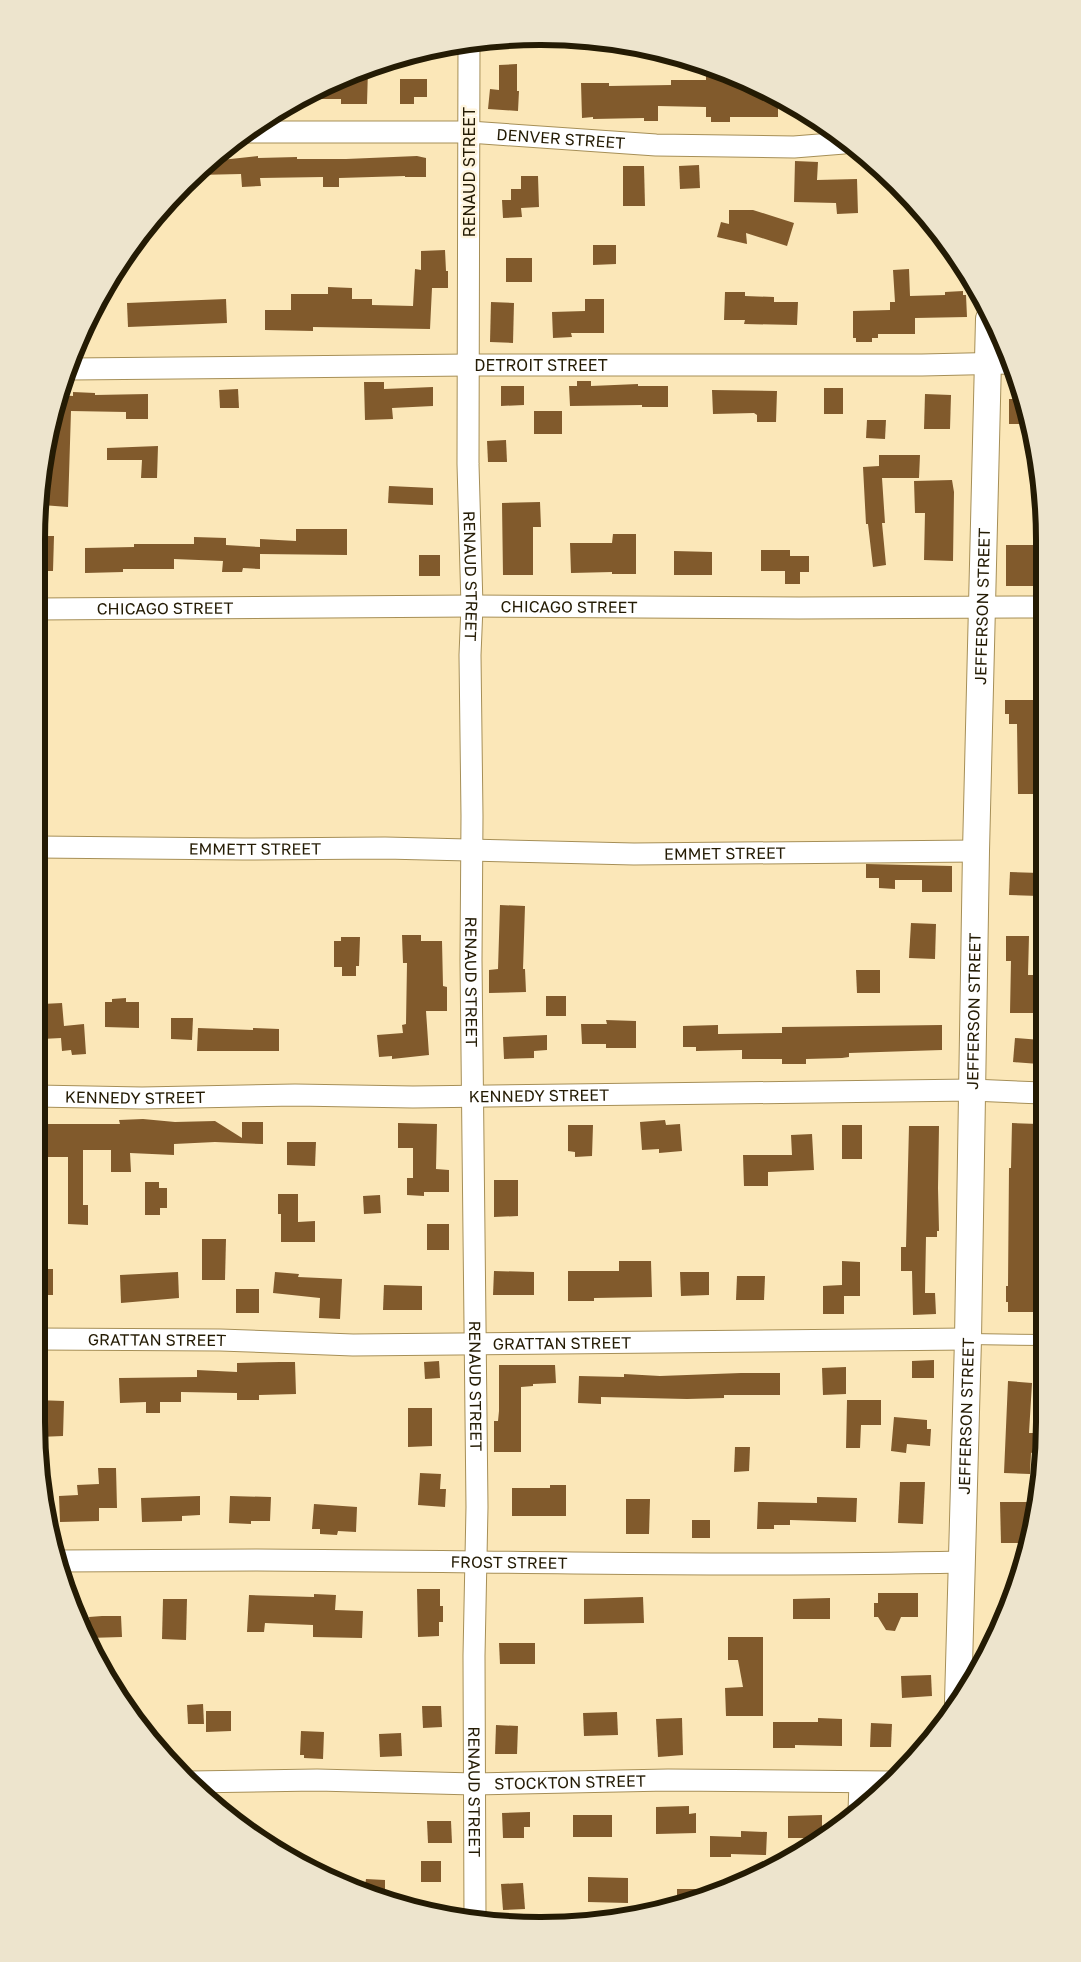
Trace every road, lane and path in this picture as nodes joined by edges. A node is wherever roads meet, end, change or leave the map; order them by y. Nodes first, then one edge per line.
1 (469, 50) edge
2 (261, 132) edge
3 (469, 132) junction
4 (837, 144) edge
5 (994, 343) edge
6 (999, 363) edge
7 (469, 365) junction
8 (76, 368) edge
9 (472, 606) junction
10 (982, 606) junction
11 (1036, 607) edge
12 (45, 609) edge
13 (45, 847) edge
14 (472, 851) junction
15 (976, 851) junction
16 (972, 1090) junction
17 (1036, 1093) edge
18 (472, 1095) junction
19 (45, 1096) edge
20 (45, 1339) edge
21 (968, 1339) junction
22 (1036, 1340) edge
23 (475, 1343) junction
24 (65, 1561) edge
25 (962, 1562) junction
26 (476, 1563) junction
27 (958, 1687) edge
28 (201, 1782) edge
29 (880, 1782) edge
30 (860, 1783) junction
31 (474, 1784) junction
32 (859, 1800) edge
33 (475, 1913) edge

1 - 3 street, RENAUD STREET
2 - 3 street, DENVER STREET
3 - 4 street, DENVER STREET
3 - 7 street, RENAUD STREET
5 - 6 street, JEFFERSON STREET
6 - 7 street, DETROIT STREET
6 - 10 street, JEFFERSON STREET
7 - 8 street, DETROIT STREET
7 - 9 street, RENAUD STREET
9 - 10 street, CHICAGO STREET
9 - 12 street, CHICAGO STREET
9 - 14 street, RENAUD STREET
10 - 11 street, CHICAGO STREET
10 - 15 street, JEFFERSON STREET
13 - 14 street, EMMETT STREET
14 - 15 street, EMMET STREET
14 - 18 street, RENAUD STREET
15 - 16 street, JEFFERSON STREET
16 - 17 street, KENNEDY STREET
16 - 18 street, KENNEDY STREET
16 - 21 street, JEFFERSON STREET
18 - 19 street, KENNEDY STREET
18 - 23 street, RENAUD STREET
20 - 23 street, GRATTAN STREET
21 - 22 lane
21 - 23 street, GRATTAN STREET
21 - 25 street, JEFFERSON STREET
23 - 26 street, RENAUD STREET
24 - 26 street, FROST STREET
25 - 26 street, FROST STREET
25 - 27 street, JEFFERSON STREET
26 - 31 street, RENAUD STREET
28 - 31 street, STOCKTON STREET
29 - 30 street, STOCKTON STREET
30 - 31 street, STOCKTON STREET
30 - 32 street
31 - 33 street, RENAUD STREET

